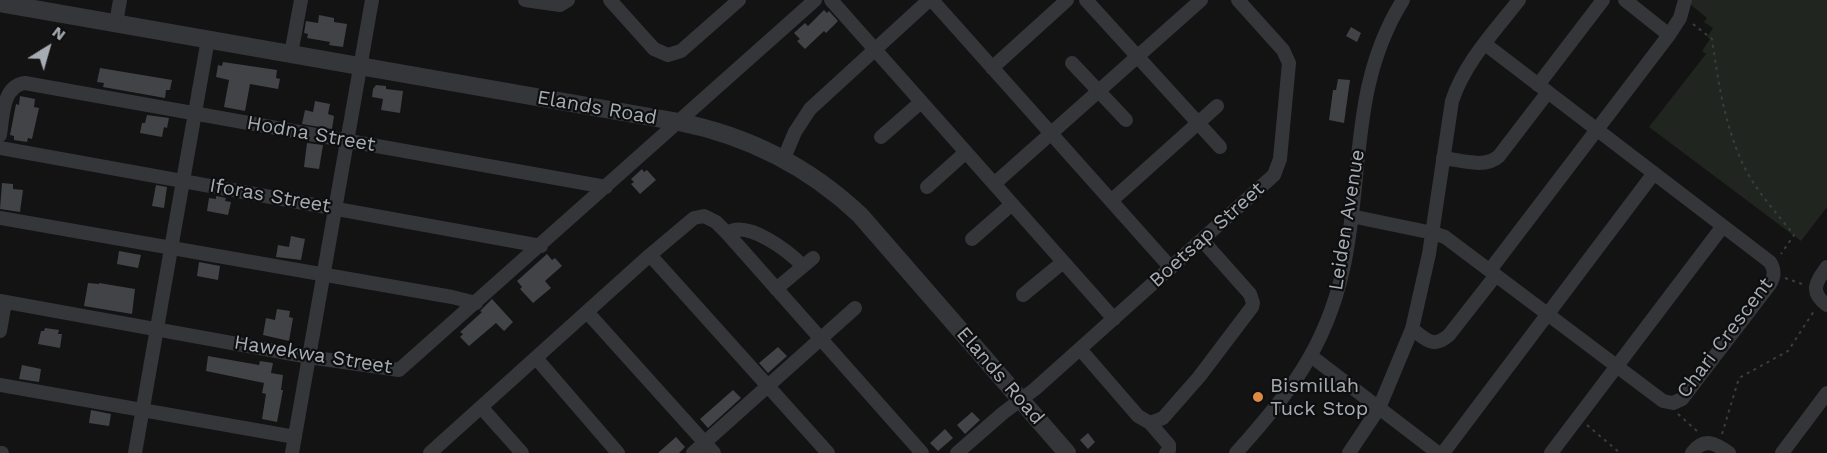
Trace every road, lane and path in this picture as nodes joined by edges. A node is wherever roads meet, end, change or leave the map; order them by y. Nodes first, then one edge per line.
1 (120, 0) edge
2 (301, 0) edge
3 (372, 0) edge
4 (525, 0) edge
5 (568, 0) edge
6 (610, 0) edge
7 (716, 0) edge
8 (739, 0) edge
9 (815, 0) edge
10 (831, 0) edge
11 (930, 0) edge
12 (1066, 0) edge
13 (1086, 0) edge
14 (1201, 0) edge
15 (1238, 0) edge
16 (1403, 0) edge
17 (1519, 0) edge
18 (1603, 0) edge
19 (1625, 0) edge
20 (1685, 0) edge
21 (0, 3) edge
22 (26, 4) edge
23 (726, 11) junction
24 (1681, 14) junction
25 (116, 23) junction
26 (1669, 35) junction
27 (208, 39) junction
28 (1485, 44) junction
29 (874, 49) junction
30 (291, 54) junction
31 (1137, 56) junction
32 (1072, 63) dead end
33 (361, 66) junction
34 (992, 68) junction
35 (1543, 88) junction
36 (1099, 91) junction
37 (921, 102) junction
38 (1217, 105) dead end
39 (195, 114) junction
40 (1126, 120) dead end
41 (679, 122) junction
42 (1198, 123) junction
43 (1597, 130) junction
44 (1051, 134) junction
45 (0, 135) edge
46 (881, 137) dead end
47 (348, 140) junction
48 (1220, 147) dead end
49 (0, 148) edge
50 (966, 152) junction
51 (784, 158) junction
52 (1443, 158) junction
53 (1654, 173) junction
54 (183, 180) junction
55 (994, 184) junction
56 (606, 187) junction
57 (927, 187) dead end
58 (1111, 201) junction
59 (1012, 204) junction
60 (336, 208) junction
61 (1351, 216) junction
62 (0, 218) edge
63 (1723, 226) junction
64 (727, 233) junction
65 (1433, 233) junction
66 (972, 239) dead end
67 (1202, 240) junction
68 (541, 246) junction
69 (171, 248) junction
70 (650, 255) junction
71 (1063, 262) junction
72 (1827, 267) edge
73 (1171, 268) junction
74 (1772, 268) junction
75 (1493, 273) junction
76 (324, 275) junction
77 (776, 289) junction
78 (1023, 295) dead end
79 (1821, 298) edge
80 (2, 301) edge
81 (476, 303) junction
82 (855, 308) dead end
83 (587, 312) junction
84 (1548, 314) junction
85 (1114, 319) junction
86 (158, 329) junction
87 (1412, 329) junction
88 (0, 331) edge
89 (820, 340) junction
90 (1080, 349) junction
91 (1311, 356) junction
92 (309, 357) junction
93 (536, 358) junction
94 (1617, 366) junction
95 (0, 385) edge
96 (768, 386) junction
97 (1021, 400) junction
98 (1663, 401) junction
99 (1824, 402) edge
100 (481, 407) junction
101 (1379, 408) junction
102 (142, 410) junction
103 (1578, 417) junction
104 (1150, 423) junction
105 (295, 437) junction
106 (1719, 447) edge
107 (709, 448) edge
108 (135, 453) edge
109 (292, 453) edge
110 (430, 453) edge
111 (522, 453) edge
112 (618, 453) edge
113 (693, 453) edge
114 (828, 453) edge
115 (922, 453) edge
116 (957, 453) edge
117 (1067, 453) edge
118 (1166, 453) edge
119 (1236, 453) edge
120 (1349, 453) edge
121 (1438, 453) edge
122 (1443, 453) edge
123 (1551, 453) edge
124 (1620, 453) edge
125 (1692, 453) edge
126 (1782, 453) edge

1 - 25 street
2 - 30 street
3 - 33 street
4 - 5 street
6 - 23 street
7 - 23 street
8 - 23 street
9 - 41 street, Hawekwa Street
10 - 29 street
11 - 29 street
11 - 34 street
12 - 34 street
13 - 31 street
14 - 31 street
15 - 67 street, Boetsap Street
16 - 61 street, Leiden Avenue
17 - 28 street
18 - 35 street
19 - 26 street
20 - 24 street
21 - 22 street, Elands Road
22 - 25 street, Elands Road
24 - 26 street
24 - 74 path
25 - 27 street, Elands Road
26 - 43 street
27 - 30 street, Elands Road
27 - 39 street
28 - 35 street, Chari Crescent
28 - 52 street
29 - 37 street
29 - 51 street
30 - 33 street, Elands Road
31 - 36 street
31 - 42 street
32 - 36 street
33 - 41 street, Elands Road
33 - 47 street
34 - 44 street
35 - 43 street, Chari Crescent
35 - 52 street
36 - 40 street
36 - 44 street
37 - 46 street
37 - 50 street
38 - 42 street
39 - 45 street, Hodna Street
39 - 47 street, Hodna Street
39 - 54 street
41 - 51 street, Elands Road
41 - 56 street, Hawekwa Street
42 - 48 street
42 - 58 street
43 - 53 street, Chari Crescent
43 - 75 street
44 - 55 street
44 - 58 street
47 - 56 street, Hodna Street
47 - 60 street
49 - 54 street, Iforas Street
50 - 55 street
50 - 57 street
51 - 97 street, Elands Road
52 - 65 street
53 - 63 street, Chari Crescent
53 - 84 street
54 - 60 street, Iforas Street
54 - 69 street
55 - 59 street
56 - 68 street, Hawekwa Street
58 - 73 street
59 - 66 street
59 - 71 street
60 - 68 street, Iforas Street
60 - 76 street
61 - 65 street, Chari Crescent
61 - 91 street, Leiden Avenue
62 - 69 street
63 - 74 street, Chari Crescent
63 - 94 street
64 - 70 street
64 - 77 street
64 - 77 street
65 - 75 street, Chari Crescent
65 - 87 street
67 - 73 street, Boetsap Street
67 - 104 street
68 - 81 street, Hawekwa Street
69 - 76 street
69 - 86 street
70 - 83 street
70 - 96 street
71 - 78 street
71 - 85 street
72 - 79 street
73 - 85 street, Boetsap Street
74 - 79 path
74 - 98 street, Chari Crescent
75 - 84 street, Chari Crescent
75 - 87 street
76 - 81 street
76 - 92 street
77 - 89 street
79 - 106 path
80 - 86 street, Hawekwa Street
80 - 88 street
81 - 92 street, Hawekwa Street
82 - 89 street
83 - 93 street
83 - 107 street
84 - 94 street, Chari Crescent
84 - 122 street
85 - 90 street, Boetsap Street
86 - 92 street, Hawekwa Street
86 - 102 street
87 - 101 street
89 - 96 street
89 - 115 street
90 - 97 street, Boetsap Street
90 - 104 street
91 - 101 street
91 - 119 street, Leiden Avenue
92 - 105 street
93 - 100 street
93 - 112 street
94 - 98 street, Chari Crescent
94 - 103 street
95 - 102 street
96 - 107 street
96 - 114 street
97 - 116 street, Boetsap Street
97 - 117 street, Elands Road
98 - 106 path
99 - 126 street
100 - 110 street
100 - 111 street
101 - 120 street
101 - 121 street
102 - 105 street
102 - 108 street
103 - 123 street
103 - 124 path
104 - 118 street
105 - 109 street
106 - 125 street
107 - 113 street

